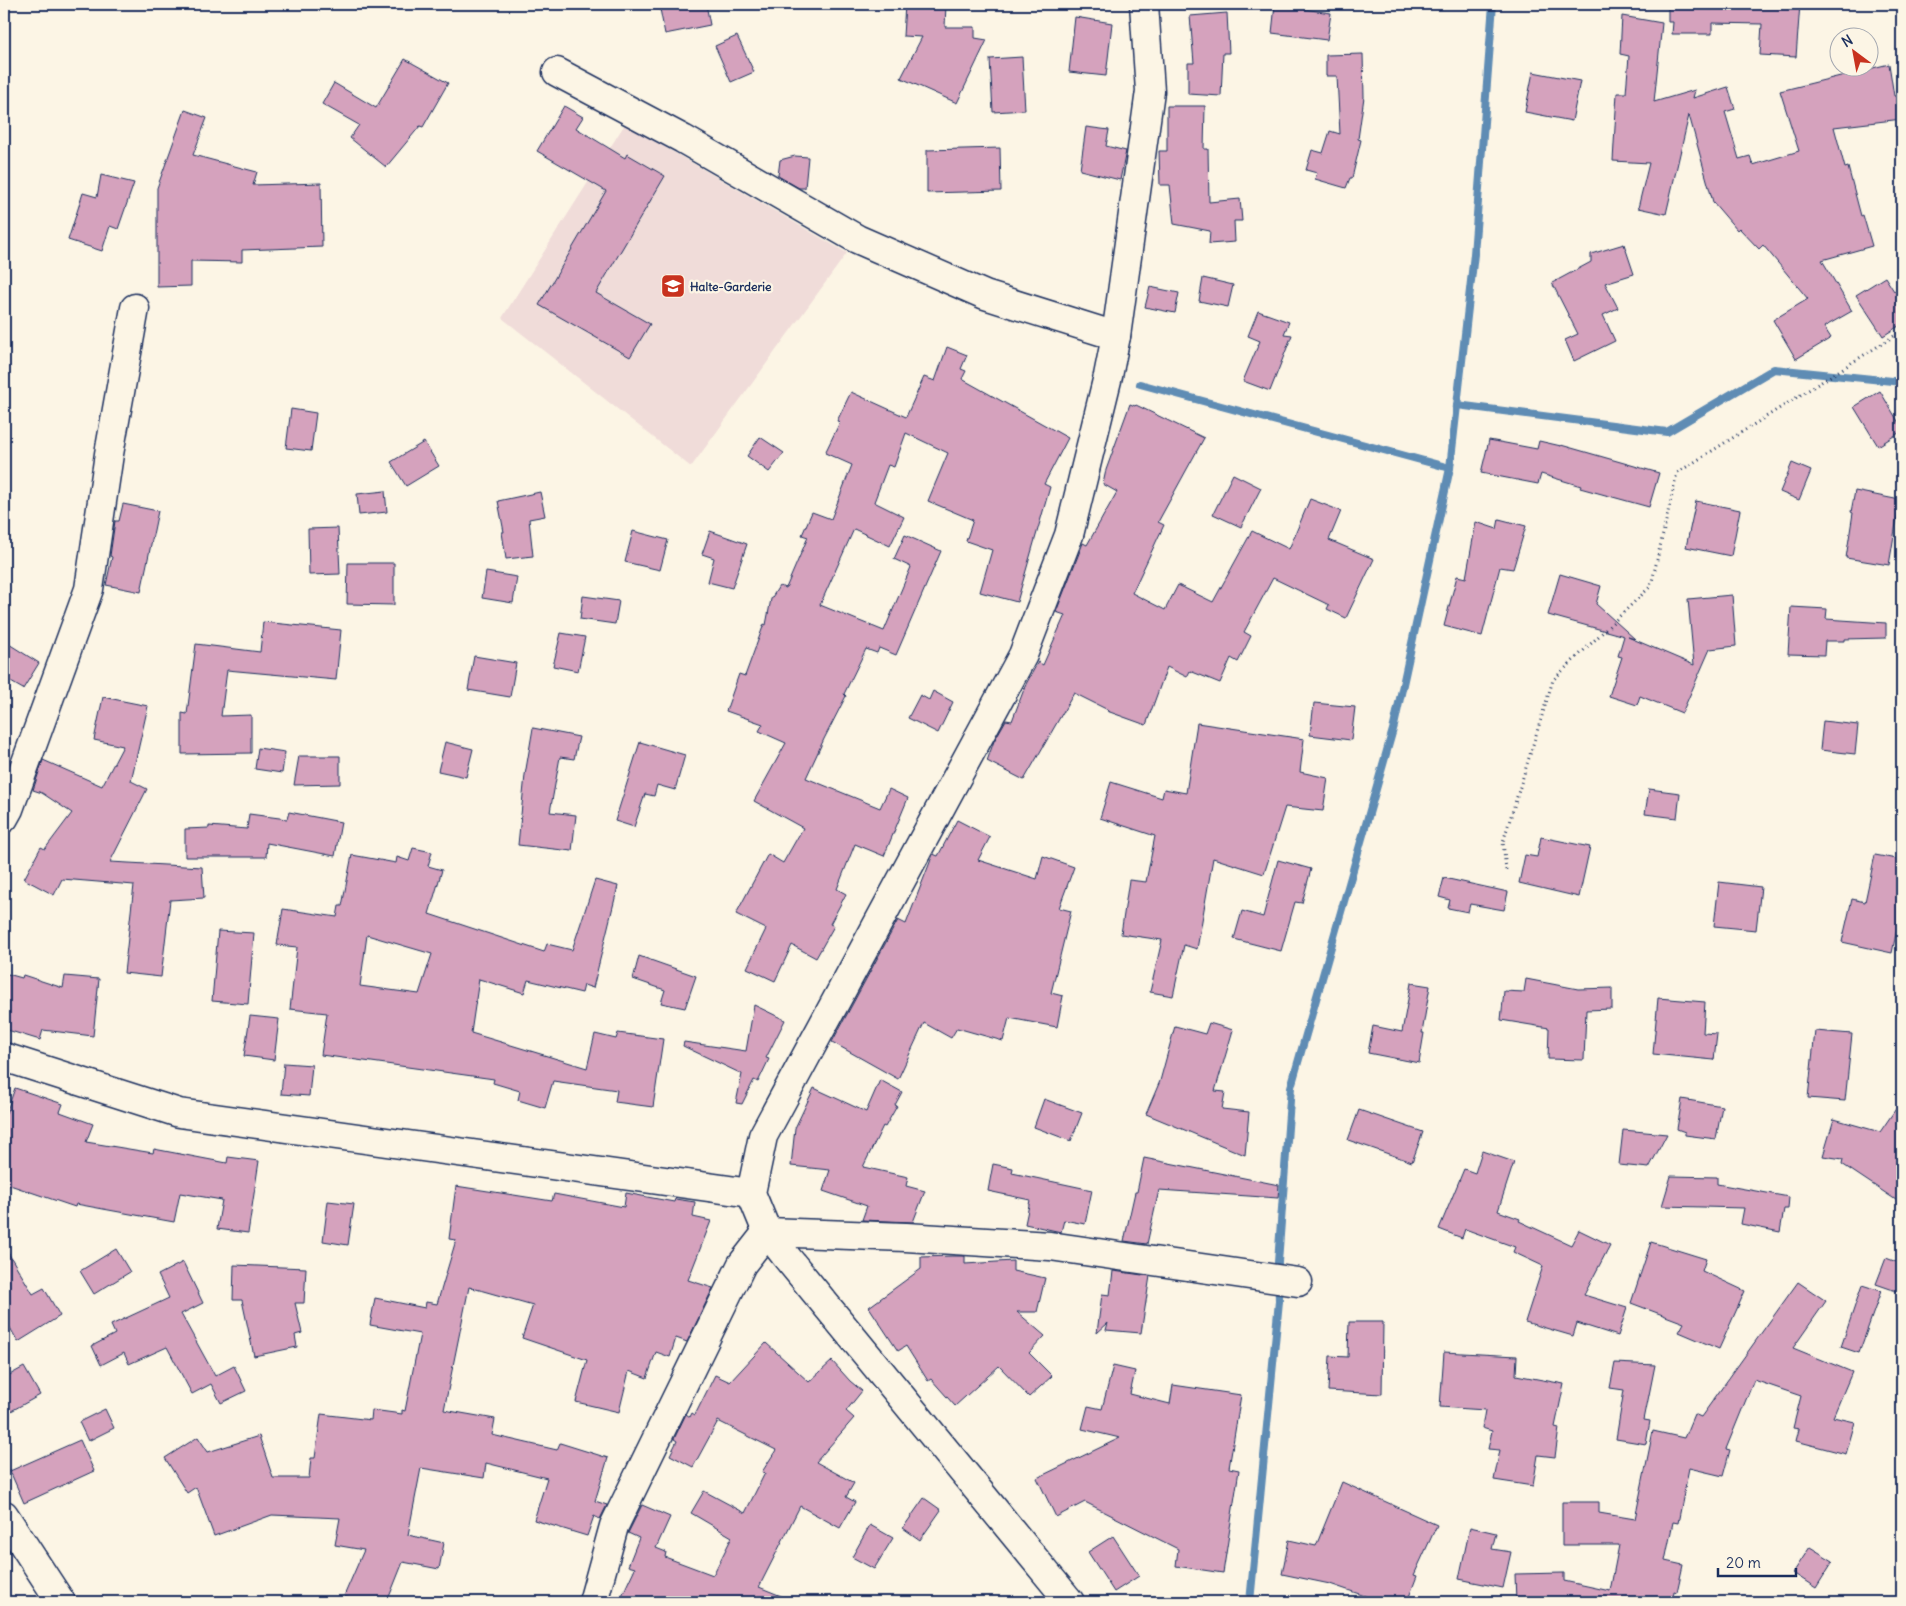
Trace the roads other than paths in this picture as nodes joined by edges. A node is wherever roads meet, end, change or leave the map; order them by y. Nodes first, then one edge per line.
1 (1144, 4) edge
2 (557, 72) dead end
3 (135, 308) dead end
4 (1116, 336) junction
5 (4, 818) edge
6 (4, 1057) edge
7 (751, 1193) junction
8 (767, 1232) junction
9 (1284, 1280) dead end
10 (4, 1516) edge
11 (61, 1602) edge
12 (594, 1602) edge
13 (1070, 1602) edge

1 - 4 street
2 - 4 street
3 - 5 street
4 - 7 street
6 - 7 street
7 - 8 street
8 - 9 street
8 - 12 street
8 - 13 street
10 - 11 street

